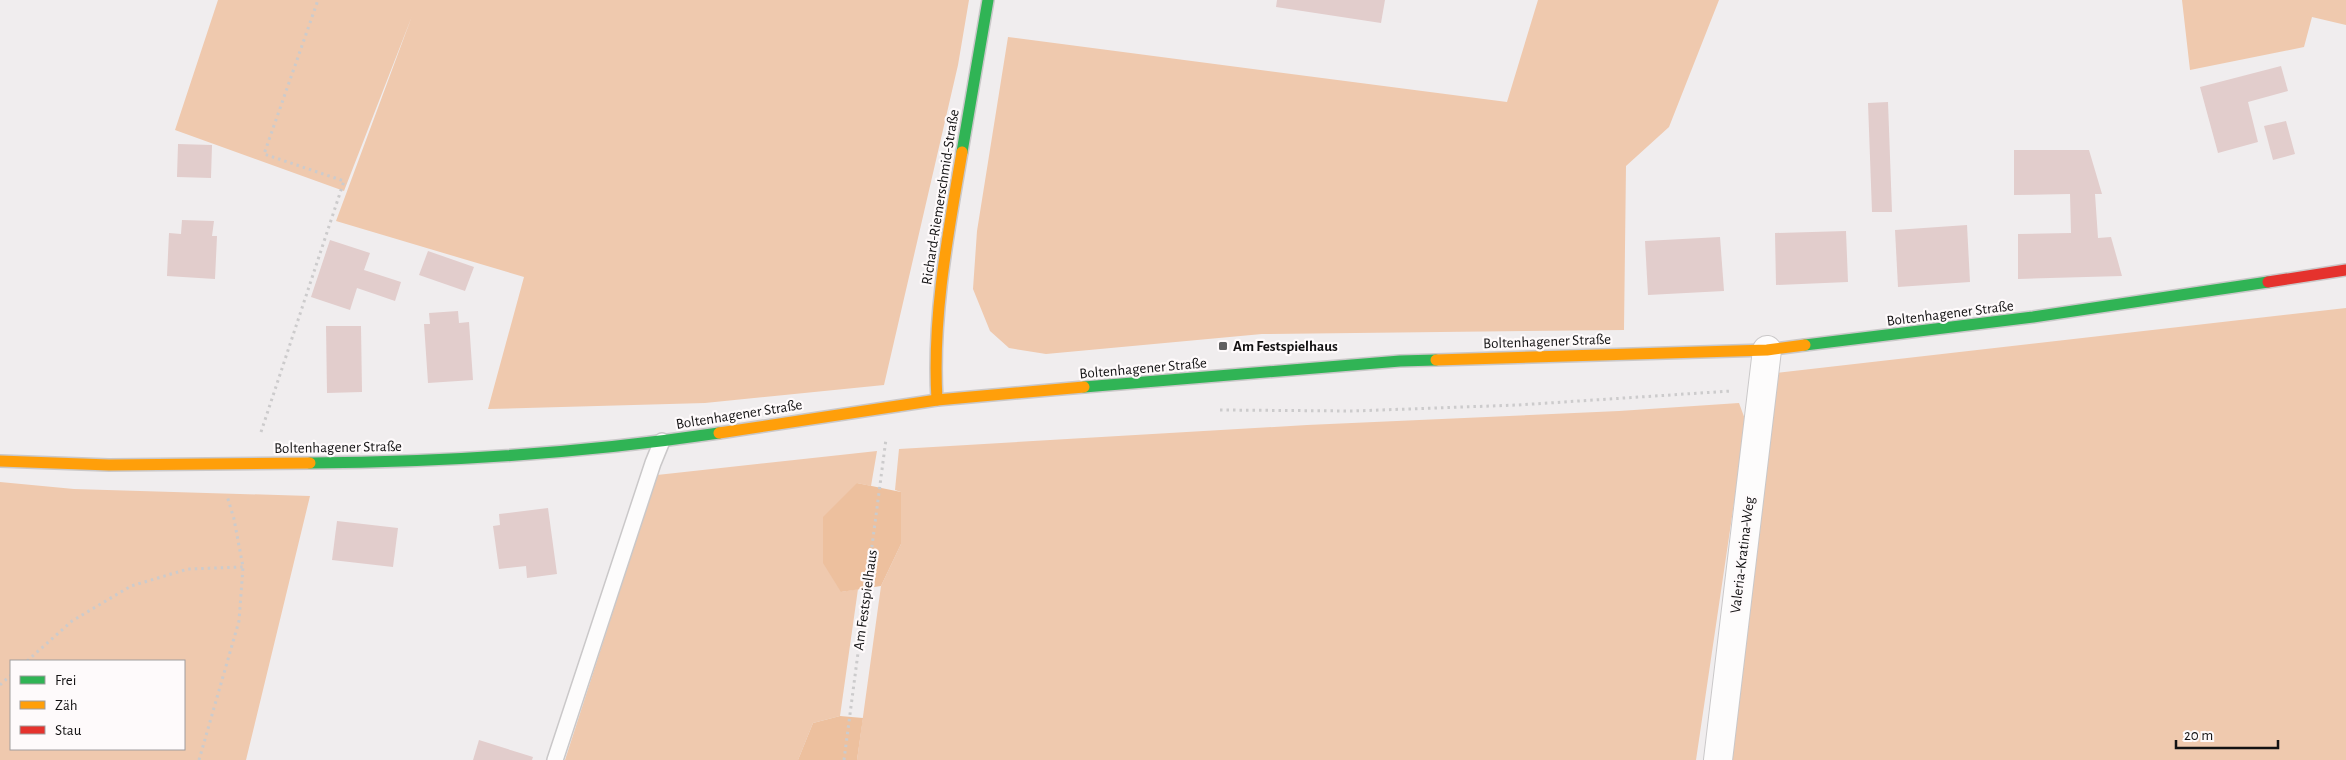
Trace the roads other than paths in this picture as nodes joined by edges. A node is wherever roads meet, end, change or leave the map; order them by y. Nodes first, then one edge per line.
1 (988, 0) edge
2 (2346, 270) edge
3 (1767, 350) junction
4 (937, 400) junction
5 (662, 441) junction
6 (0, 461) edge
7 (555, 760) edge
8 (1718, 760) edge

1 - 4 street, Richard-Riemerschmid-Straße
2 - 3 street, Boltenhagener Straße
3 - 4 street, Boltenhagener Straße
3 - 8 street, Valeria-Kratina-Weg
4 - 5 street, Boltenhagener Straße
5 - 6 street, Boltenhagener Straße
5 - 7 lane

